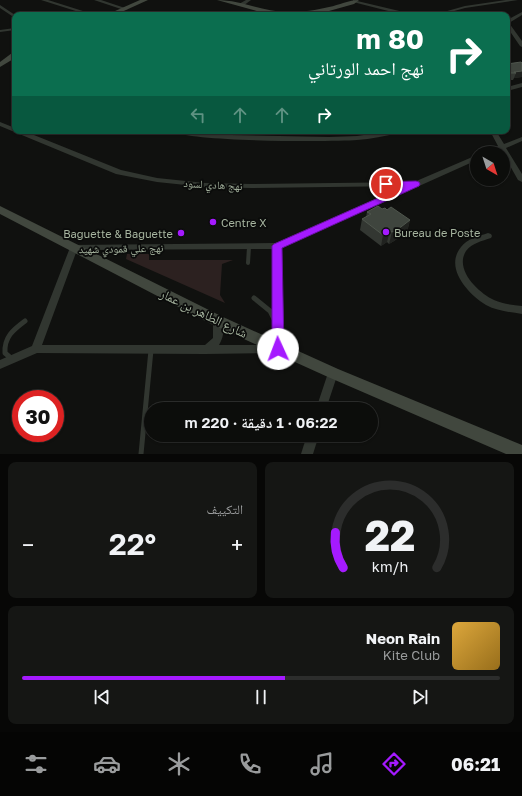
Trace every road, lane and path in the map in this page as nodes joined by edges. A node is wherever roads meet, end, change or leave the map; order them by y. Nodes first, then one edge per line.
1 (43, 0) edge
2 (96, 0) edge
3 (145, 0) edge
4 (220, 0) edge
5 (248, 0) edge
6 (504, 0) edge
7 (513, 0) edge
8 (355, 1) edge
9 (241, 5) junction
10 (0, 6) edge
11 (126, 9) junction
12 (84, 12) dead end
13 (118, 12) edge
14 (271, 12) edge
15 (310, 12) edge
16 (398, 12) edge
17 (446, 12) edge
18 (522, 13) edge
19 (12, 15) edge
20 (510, 21) edge
21 (510, 27) edge
22 (12, 29) edge
23 (0, 31) edge
24 (522, 45) edge
25 (12, 57) edge
26 (0, 66) edge
27 (522, 85) edge
28 (510, 88) edge
29 (0, 124) edge
30 (12, 128) edge
31 (27, 134) edge
32 (193, 134) edge
33 (301, 134) edge
34 (387, 134) edge
35 (495, 134) edge
36 (303, 138) junction
37 (522, 139) edge
38 (502, 146) joint
39 (470, 160) edge
40 (510, 160) edge
41 (522, 180) edge
42 (416, 184) junction
43 (0, 210) edge
44 (488, 236) dead end
45 (277, 246) junction
46 (74, 247) junction
47 (248, 247) junction
48 (248, 263) dead end
49 (254, 298) dead end
50 (522, 310) edge
51 (25, 321) dead end
52 (218, 321) junction
53 (277, 325) junction
54 (2, 343) edge
55 (36, 349) junction
56 (278, 349) junction
57 (151, 350) junction
58 (204, 350) junction
59 (12, 360) junction
60 (0, 365) edge
61 (333, 374) junction
62 (323, 402) edge
63 (311, 442) edge
64 (522, 453) edge
65 (141, 454) edge
66 (307, 454) edge

1 - 12 street
2 - 11 street
3 - 11 street
4 - 9 street
5 - 9 street
6 - 7 street
7 - 17 street
8 - 15 street
8 - 16 street
9 - 14 street
10 - 19 street
11 - 13 street
18 - 20 street
21 - 24 street
22 - 23 street
25 - 26 street
27 - 28 street
29 - 30 street, نهج هادي لسود
31 - 42 street, نهج هادي لسود
32 - 36 street
33 - 36 street
34 - 36 street
35 - 38 street
37 - 38 street
39 - 42 street
40 - 41 street
42 - 45 street
43 - 46 street, شارع الطاهر بن عمار
44 - 50 street
45 - 47 street, نهج علي قمودي شهيد
45 - 53 street
46 - 47 street, نهج علي قمودي شهيد
46 - 52 street, شارع الطاهر بن عمار
46 - 55 street, نهج علي قمودي شهيد
47 - 48 lane
49 - 53 lane
51 - 54 lane
52 - 56 street, شارع الطاهر بن عمار
52 - 58 street
53 - 56 street
54 - 59 lane
55 - 57 street
55 - 59 street
56 - 58 street
56 - 61 street, شارع الطاهر بن عمار
57 - 58 street
57 - 65 lane
59 - 60 street
61 - 62 street
61 - 64 street, شارع الطاهر بن عمار
63 - 66 street

